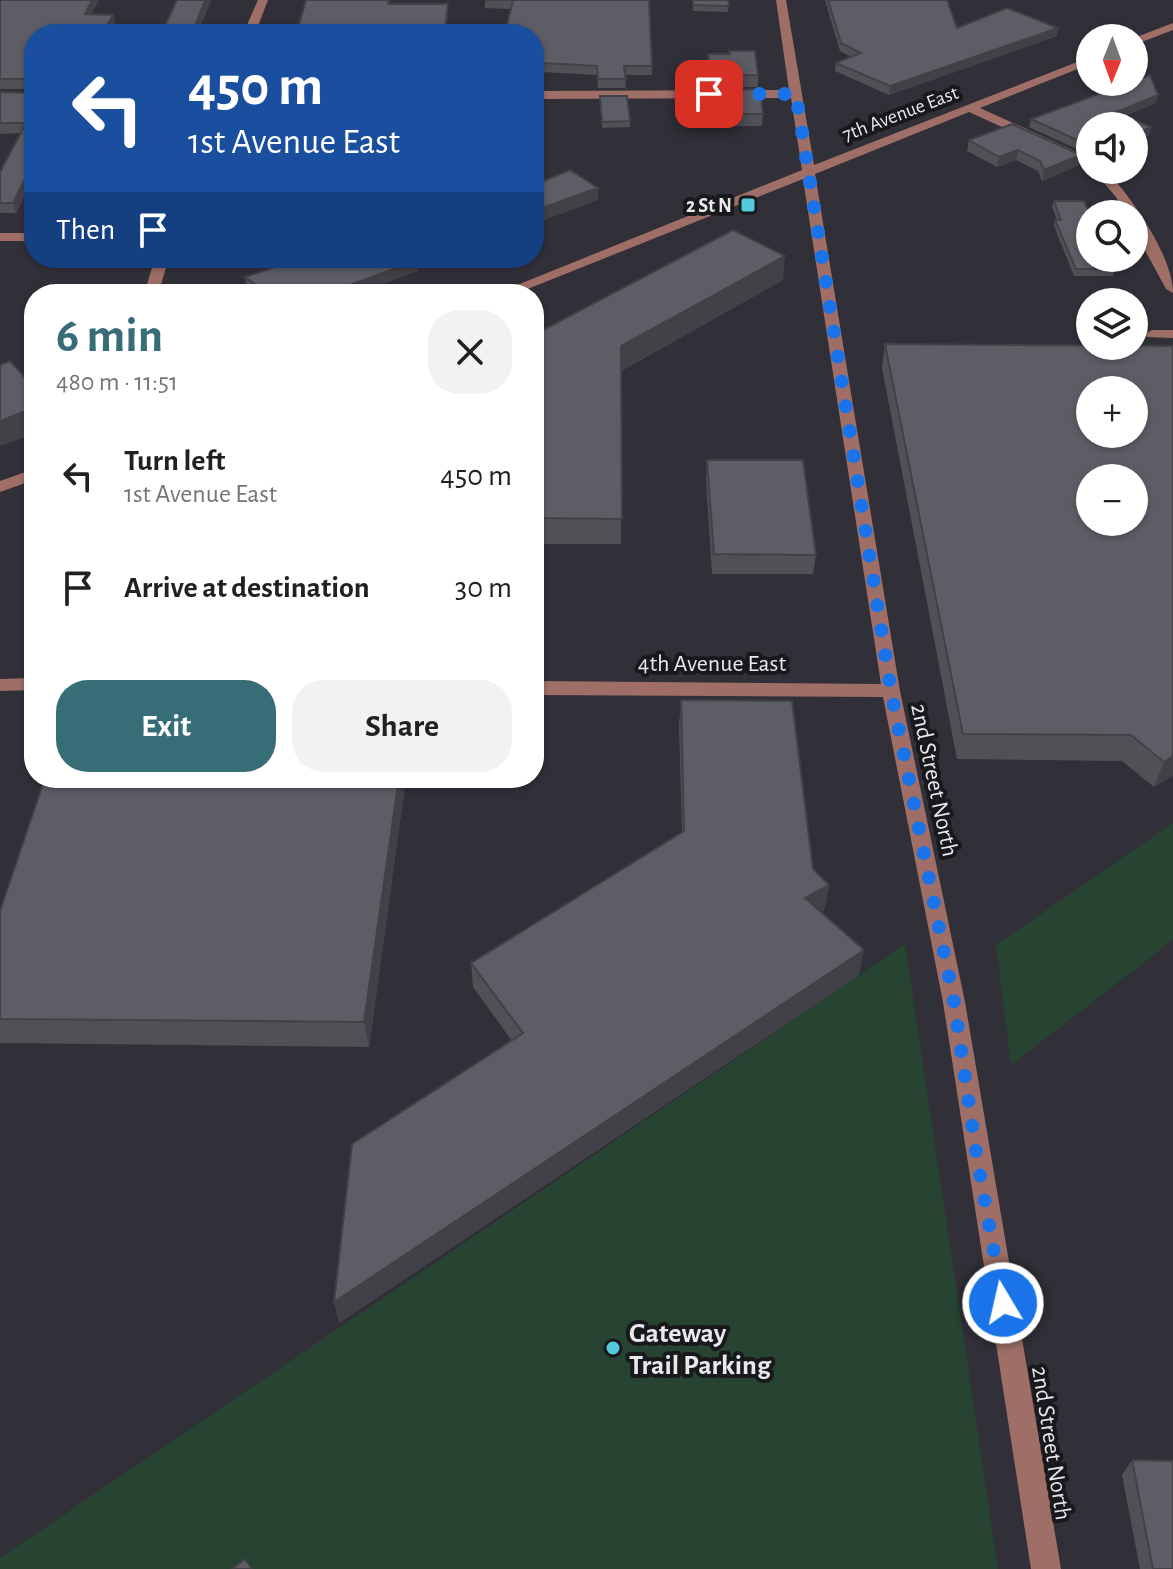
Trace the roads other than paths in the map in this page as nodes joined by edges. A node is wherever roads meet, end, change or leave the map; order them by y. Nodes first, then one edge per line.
1 (263, 0) edge
2 (781, 0) edge
3 (253, 24) edge
4 (1173, 26) edge
5 (1148, 36) edge
6 (1076, 66) edge
7 (796, 94) junction
8 (544, 95) edge
9 (972, 109) junction
10 (1076, 157) edge
11 (809, 172) junction
12 (1112, 184) edge
13 (1125, 200) edge
14 (0, 237) edge
15 (24, 237) edge
16 (1148, 243) edge
17 (527, 284) edge
18 (1173, 289) edge
19 (1152, 334) dead end
20 (1173, 334) edge
21 (24, 478) edge
22 (0, 487) edge
23 (24, 684) edge
24 (0, 685) edge
25 (544, 688) edge
26 (891, 691) junction
27 (1046, 1569) edge

1 - 3 street
2 - 7 street, 2nd Street North
4 - 5 street
6 - 9 street, 7th Avenue East
7 - 8 street
7 - 11 street, 2nd Street North
9 - 10 street
9 - 11 street, 7th Avenue East
11 - 17 street, 7th Avenue East
11 - 26 street, 2nd Street North
12 - 13 street
14 - 15 street
16 - 18 street
19 - 20 street
21 - 22 street
23 - 24 street
25 - 26 street, 4th Avenue East
26 - 27 street, 2nd Street North

